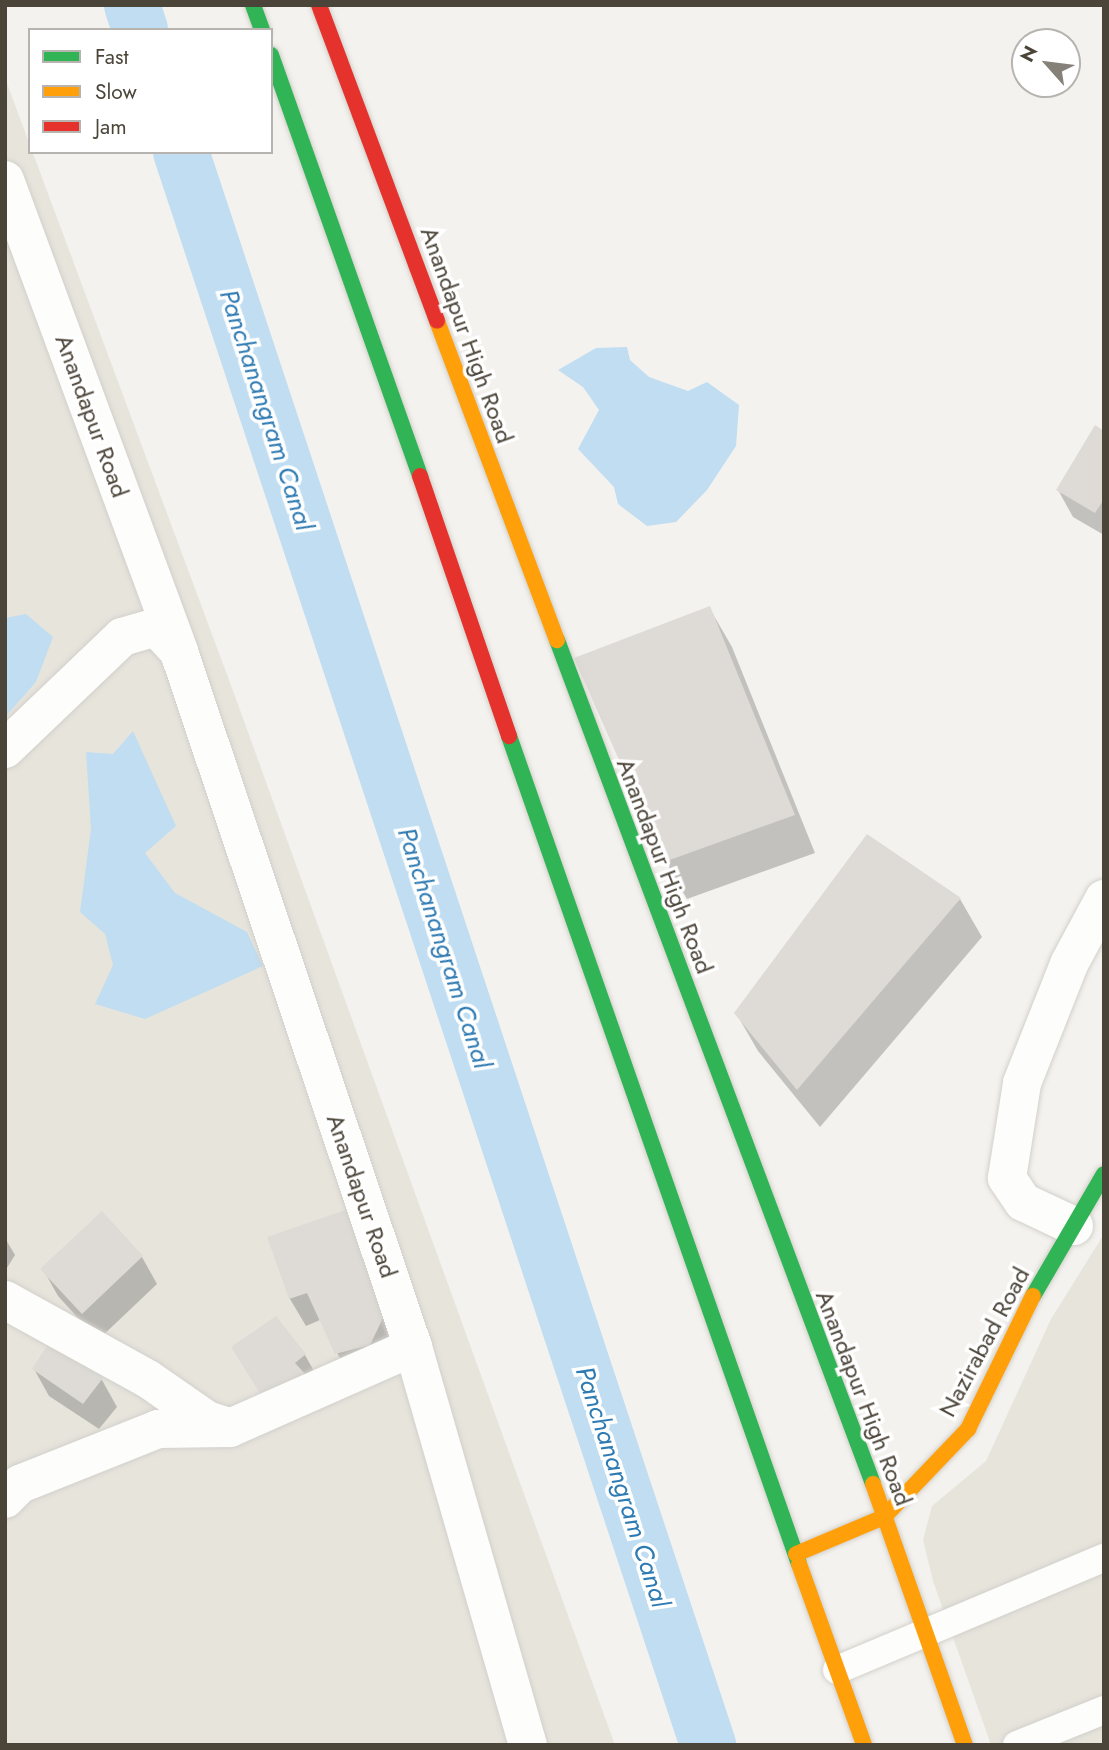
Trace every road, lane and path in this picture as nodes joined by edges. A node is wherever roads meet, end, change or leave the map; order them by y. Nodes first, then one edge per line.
1 (253, 5) edge
2 (319, 5) edge
3 (261, 28) edge
4 (273, 60) edge
5 (5, 180) edge
6 (179, 652) junction
7 (5, 749) edge
8 (1101, 910) edge
9 (1104, 1174) edge
10 (1047, 1214) junction
11 (5, 1300) edge
12 (413, 1347) junction
13 (230, 1428) junction
14 (5, 1499) edge
15 (884, 1517) junction
16 (796, 1554) junction
17 (1104, 1558) edge
18 (928, 1629) junction
19 (838, 1670) junction
20 (1104, 1710) edge
21 (528, 1745) edge
22 (864, 1745) edge
23 (965, 1745) edge
24 (1017, 1745) edge

1 - 3 main road
2 - 15 main road, Anandapur High Road
4 - 16 main road
5 - 6 street, Anandapur Road
6 - 7 street, Anandapur Road
6 - 12 street, Anandapur Road
8 - 10 street
9 - 10 main road, Nazirabad Road
10 - 15 main road, Nazirabad Road
11 - 13 street
12 - 13 street
12 - 21 street, Anandapur Road
13 - 14 street
15 - 16 main road
15 - 18 main road, Anandapur High Road
16 - 19 main road
17 - 18 lane
18 - 19 lane
18 - 23 main road, Anandapur High Road
19 - 22 main road
20 - 24 lane

